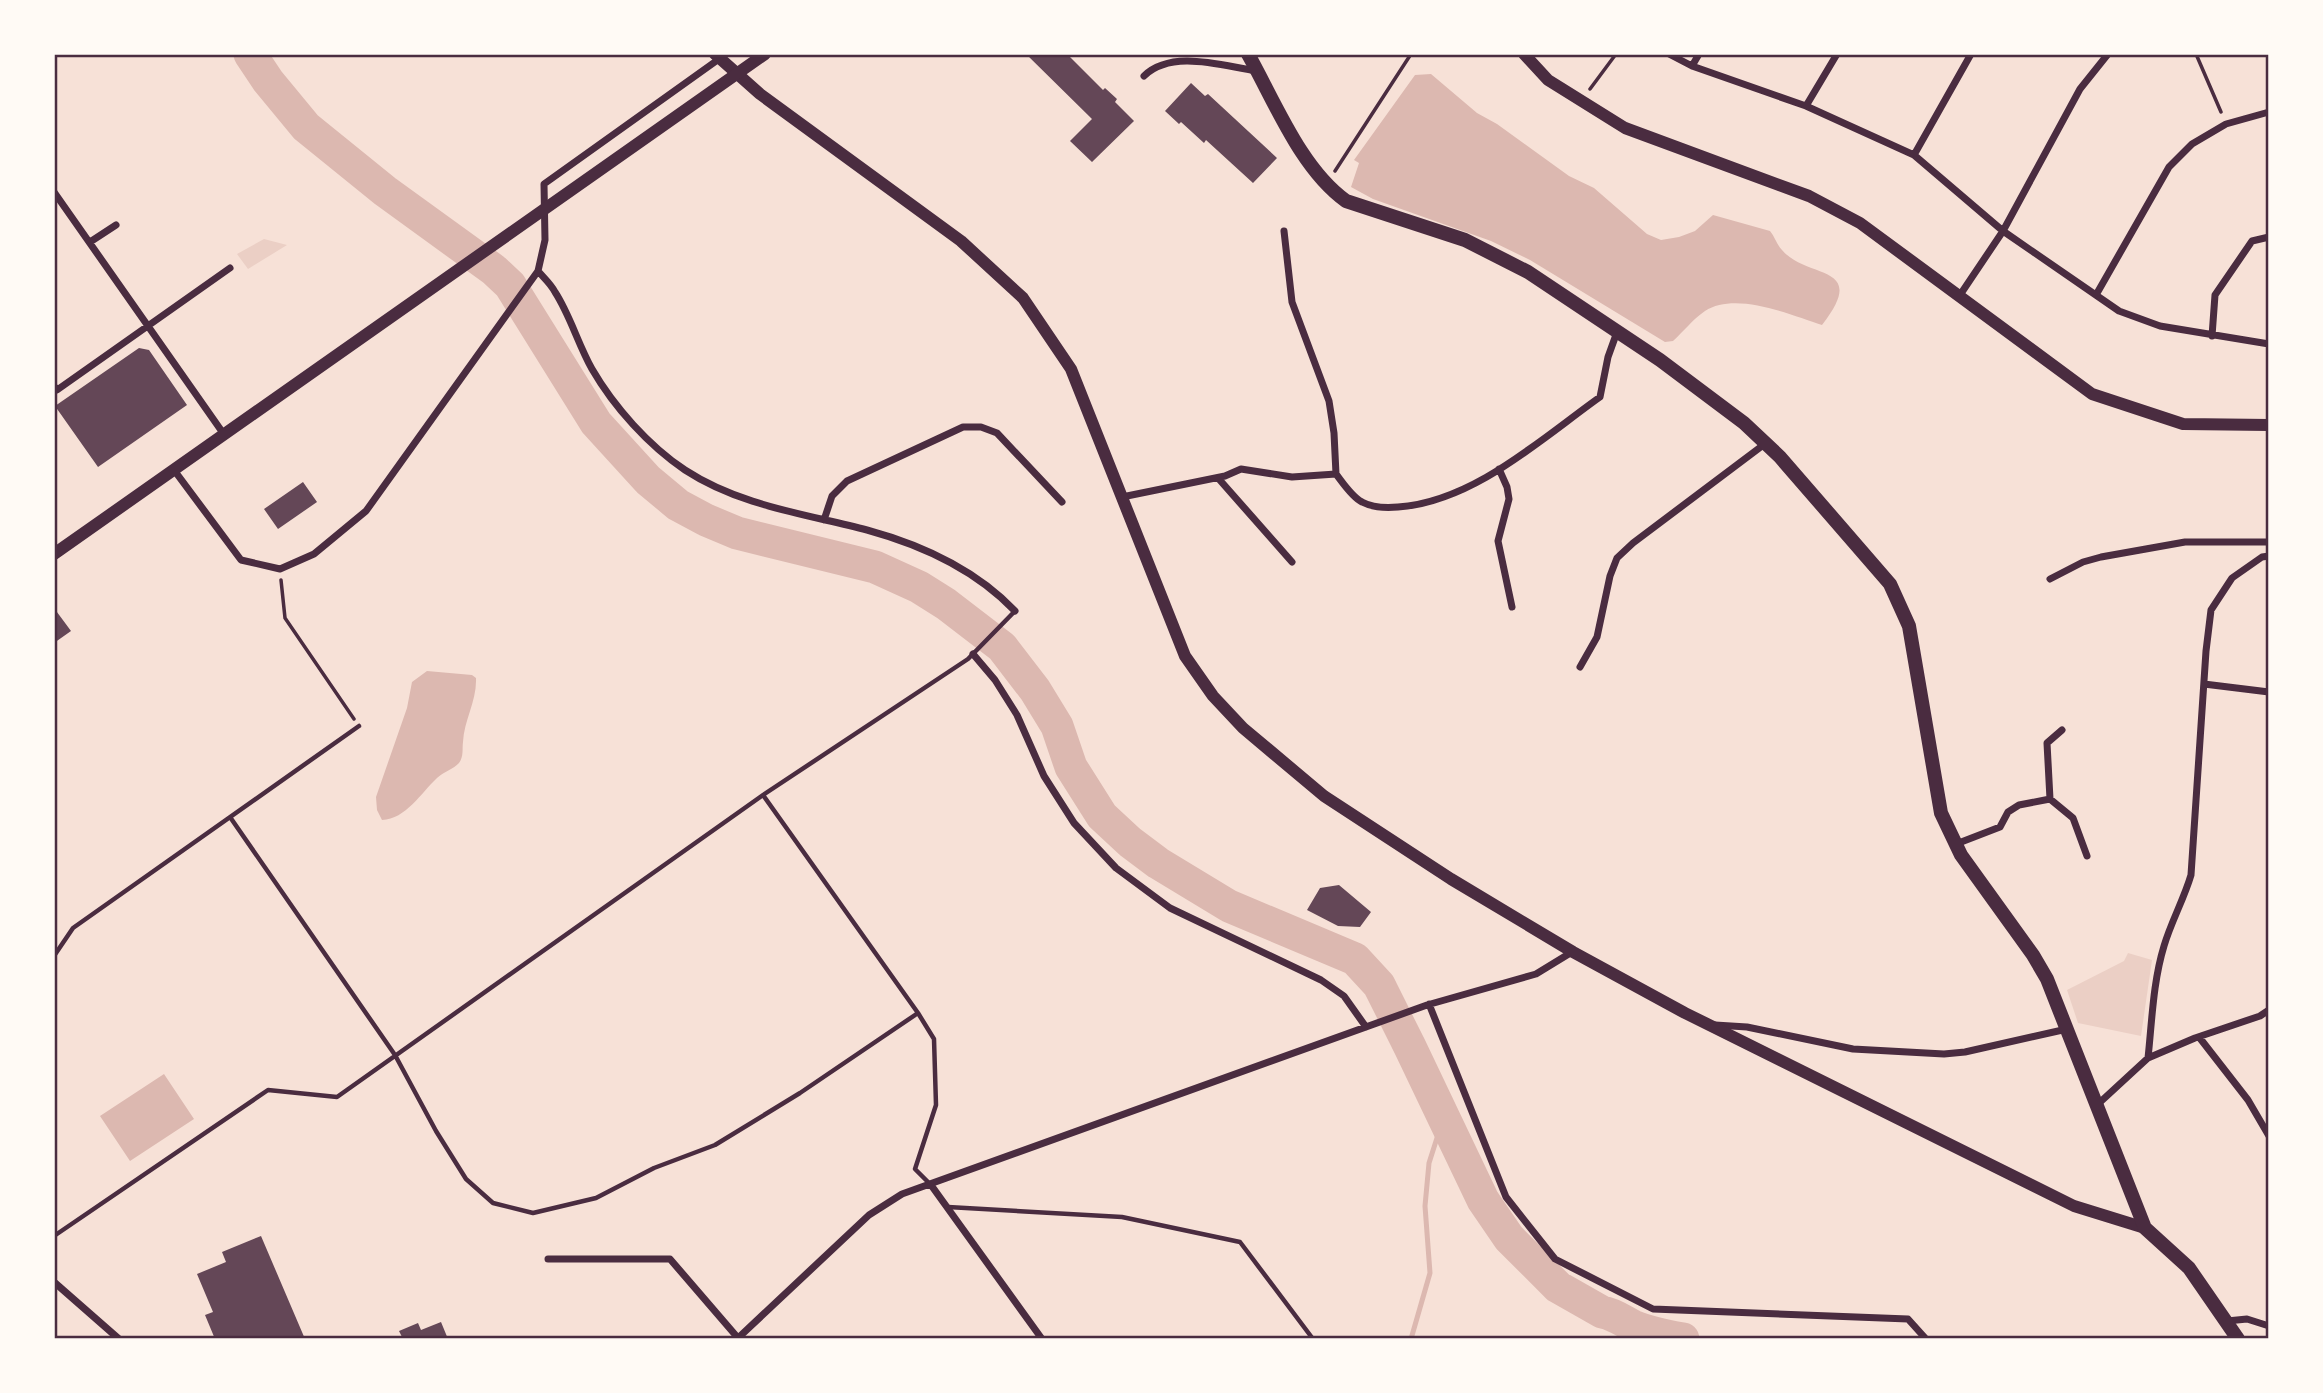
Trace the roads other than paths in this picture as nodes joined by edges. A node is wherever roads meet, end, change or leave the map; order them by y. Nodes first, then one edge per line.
1 (765, 54) edge
2 (1248, 54) edge
3 (1524, 54) edge
4 (1669, 54) edge
5 (1699, 54) edge
6 (1837, 54) edge
7 (1971, 54) edge
8 (2108, 54) edge
9 (717, 56) edge
10 (1166, 58) edge
11 (1692, 66) junction
12 (1258, 71) junction
13 (1144, 76) dead end
14 (1806, 106) junction
15 (2269, 112) edge
16 (1914, 155) junction
17 (54, 192) edge
18 (116, 225) dead end
19 (2003, 230) junction
20 (1283, 231) dead end
21 (2269, 237) edge
22 (90, 242) junction
23 (230, 268) dead end
24 (538, 271) junction
25 (1960, 295) junction
26 (2096, 295) junction
27 (148, 326) junction
28 (1617, 331) junction
29 (2212, 336) junction
30 (2269, 344) edge
31 (55, 389) edge
32 (2269, 425) edge
33 (223, 433) junction
34 (1766, 443) junction
35 (1499, 469) junction
36 (174, 470) junction
37 (1336, 474) junction
38 (1218, 478) junction
39 (1122, 497) junction
40 (1062, 502) dead end
41 (824, 520) junction
42 (2269, 542) edge
43 (55, 552) edge
44 (2269, 556) edge
45 (1292, 562) dead end
46 (2050, 579) dead end
47 (1513, 607) dead end
48 (1015, 611) joint
49 (973, 654) junction
50 (1580, 667) dead end
51 (2204, 684) junction
52 (2269, 692) edge
53 (359, 726) road end
54 (2062, 730) dead end
55 (763, 795) junction
56 (2050, 799) junction
57 (230, 817) junction
58 (1955, 844) junction
59 (2087, 856) dead end
60 (1573, 952) junction
61 (54, 956) edge
62 (1428, 1004) junction
63 (2269, 1010) edge
64 (918, 1013) junction
65 (1711, 1025) junction
66 (1366, 1027) junction
67 (2067, 1029) junction
68 (2199, 1037) junction
69 (395, 1055) junction
70 (2148, 1058) junction
71 (2096, 1105) junction
72 (2269, 1136) edge
73 (931, 1185) junction
74 (947, 1208) junction
75 (2145, 1228) junction
76 (54, 1236) edge
77 (548, 1259) dead end
78 (54, 1282) edge
79 (2226, 1321) junction
80 (2269, 1326) edge
81 (737, 1338) edge
82 (2237, 1338) edge
83 (119, 1339) edge
84 (1042, 1339) edge
85 (1313, 1339) edge
86 (1926, 1339) edge

1 - 33 street
2 - 12 main road
3 - 25 street
4 - 11 street
5 - 11 street
6 - 14 street
7 - 16 street
8 - 19 street
9 - 24 street
9 - 39 street
10 - 12 street
10 - 13 street
11 - 14 street
12 - 28 main road
14 - 16 street
15 - 26 street
16 - 19 street
17 - 22 street
18 - 22 street
19 - 25 street
19 - 26 street
20 - 37 street
21 - 29 street
22 - 27 street
23 - 27 street
24 - 36 street
24 - 41 street
25 - 32 street
26 - 29 street
27 - 31 street
27 - 33 street
28 - 34 main road
28 - 35 street
29 - 30 street
33 - 36 street
34 - 50 street
34 - 58 main road
35 - 37 street
35 - 47 street
36 - 43 street
37 - 38 street
38 - 39 street
38 - 45 street
39 - 60 street
40 - 41 street
41 - 48 street
42 - 46 street
44 - 51 street
48 - 49 lane
49 - 55 lane
49 - 66 street
51 - 52 street
51 - 70 street
53 - 57 lane
54 - 56 street
55 - 64 lane
55 - 69 lane
56 - 58 street
56 - 59 street
57 - 61 lane
57 - 69 lane
58 - 67 main road
60 - 62 street
60 - 65 street
62 - 66 street
62 - 86 street
63 - 68 street
64 - 69 lane
64 - 73 lane
65 - 67 street
65 - 75 street
66 - 73 street
67 - 71 main road
68 - 70 street
68 - 72 street
69 - 76 lane
70 - 71 street
71 - 75 main road
73 - 74 street
73 - 81 street
74 - 84 street
74 - 85 lane
75 - 79 main road
77 - 81 street
78 - 83 street
79 - 80 street
79 - 82 main road

